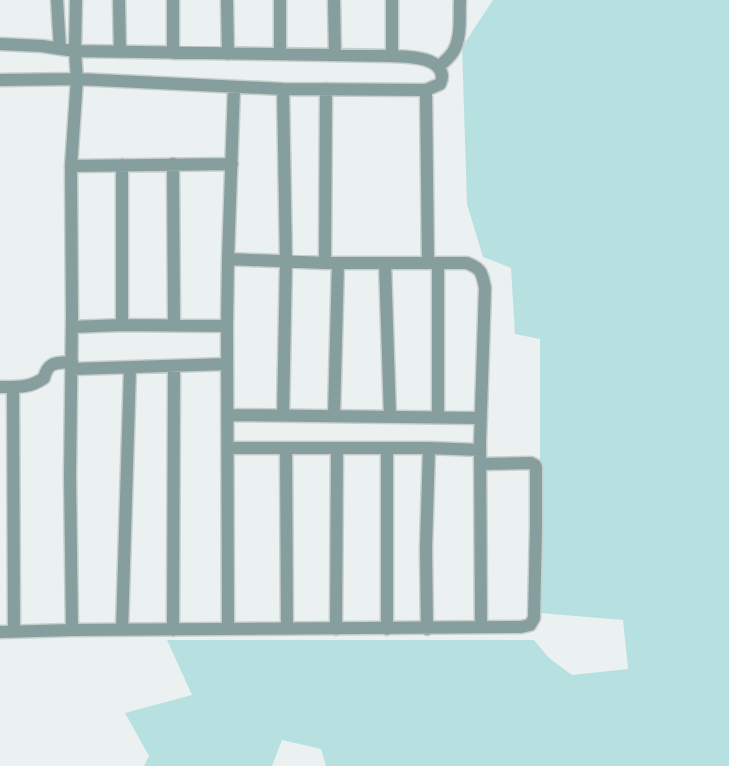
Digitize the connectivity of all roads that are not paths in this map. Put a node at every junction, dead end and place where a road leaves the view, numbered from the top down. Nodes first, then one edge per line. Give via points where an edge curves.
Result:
1 (57, 0) edge
2 (76, 0) edge
3 (120, 0) edge
4 (173, 0) edge
5 (227, 0) edge
6 (280, 0) edge
7 (334, 0) edge
8 (392, 0) edge
9 (460, 0) edge
10 (0, 44) edge
11 (60, 49) junction
12 (75, 51) junction
13 (120, 52) junction
14 (173, 53) junction
15 (228, 54) junction
16 (280, 54) junction
17 (335, 55) junction
18 (392, 56) junction
19 (438, 67) junction
20 (0, 80) edge
21 (77, 80) junction
22 (234, 87) junction
23 (283, 89) junction
24 (326, 89) junction
25 (426, 90) junction
26 (173, 164) junction
27 (232, 164) junction
28 (122, 165) junction
29 (71, 166) junction
30 (228, 259) junction
31 (286, 261) junction
32 (332, 263) junction
33 (385, 263) junction
34 (433, 263) junction
35 (122, 325) junction
36 (174, 325) junction
37 (227, 326) junction
38 (72, 327) junction
39 (227, 364) junction
40 (72, 366) junction
41 (174, 367) junction
42 (130, 368) junction
43 (0, 387) edge
44 (14, 387) junction
45 (228, 416) junction
46 (283, 416) junction
47 (334, 416) junction
48 (390, 417) junction
49 (438, 417) junction
50 (481, 418) junction
51 (228, 448) junction
52 (286, 448) junction
53 (337, 448) junction
54 (387, 448) junction
55 (429, 448) junction
56 (480, 450) junction
57 (481, 464) junction
58 (481, 627) junction
59 (427, 628) junction
60 (228, 629) junction
61 (287, 629) junction
62 (336, 629) junction
63 (387, 629) junction
64 (72, 630) junction
65 (122, 630) junction
66 (173, 630) junction
67 (14, 631) junction
68 (0, 632) edge

1 - 11 street
2 - 12 street
3 - 13 street
4 - 14 street
5 - 15 street
6 - 16 street
7 - 17 street
8 - 18 street
9 - 19 street via 458,40 452,53
10 - 11 street
11 - 12 street
12 - 13 street
12 - 21 street
13 - 14 street
14 - 15 street
15 - 16 street
16 - 17 street
17 - 18 street
18 - 19 street via 421,59
19 - 25 street via 442,76 440,84
20 - 21 street
21 - 22 street
21 - 29 street
22 - 23 street
22 - 27 street
23 - 24 street
23 - 31 street
24 - 25 street
24 - 32 street
25 - 34 street
26 - 27 street
26 - 28 street
26 - 36 street
27 - 30 street
28 - 29 street
28 - 35 street
29 - 38 street
30 - 31 street
30 - 37 street
31 - 32 street
31 - 46 street
32 - 33 street
32 - 47 street
33 - 34 street
33 - 48 street
34 - 49 street
34 - 50 street via 467,263 478,267 483,276
35 - 36 street
35 - 38 street
36 - 37 street
37 - 39 street
38 - 40 street
39 - 41 street
39 - 45 street
40 - 42 street
40 - 44 street via 54,364 37,383
40 - 64 street
41 - 42 street
41 - 66 street
42 - 65 street
43 - 44 street
44 - 67 street
45 - 46 street
45 - 51 street
46 - 47 street
47 - 48 street
48 - 49 street
49 - 50 street
50 - 56 street
51 - 52 street
51 - 60 street
52 - 53 street
52 - 61 street
53 - 54 street
53 - 62 street
54 - 55 street
54 - 63 street
55 - 56 street
55 - 59 street
56 - 57 street
57 - 58 street
57 - 58 street via 535,465 536,528 534,618 530,625 521,627
58 - 59 street
59 - 63 street
60 - 61 street
60 - 66 street
61 - 62 street
62 - 63 street
64 - 65 street
64 - 67 street
65 - 66 street
67 - 68 street

